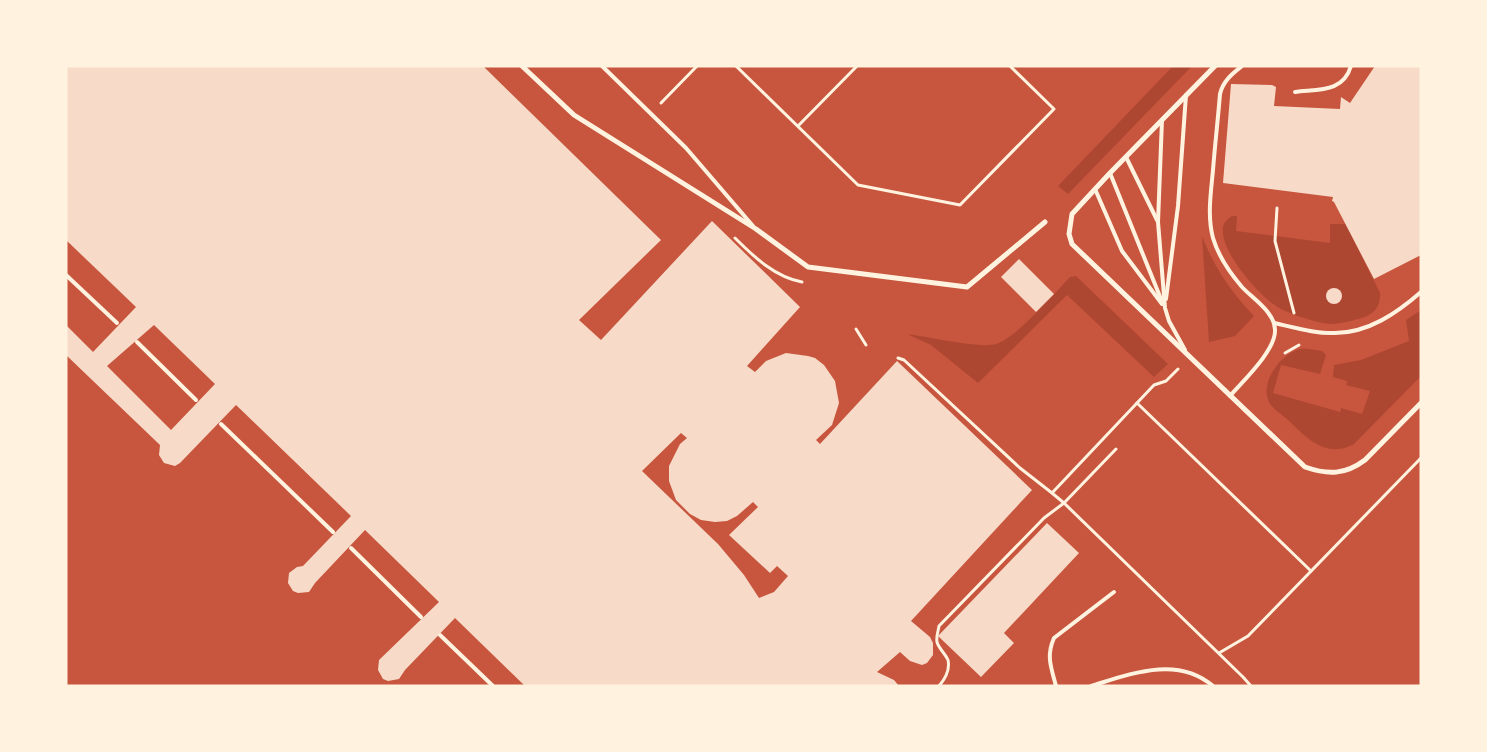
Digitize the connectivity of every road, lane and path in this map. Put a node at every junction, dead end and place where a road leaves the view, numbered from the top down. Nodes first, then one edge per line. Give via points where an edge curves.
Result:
1 (522, 66) edge
2 (602, 66) edge
3 (698, 66) edge
4 (736, 66) edge
5 (857, 66) edge
6 (1010, 66) edge
7 (1215, 66) edge
8 (1242, 66) edge
9 (1351, 66) edge
10 (1295, 92) dead end
11 (1186, 96) junction
12 (650, 113) junction
13 (1162, 120) junction
14 (798, 126) junction
15 (1126, 157) junction
16 (1110, 173) junction
17 (1095, 189) junction
18 (1277, 208) dead end
19 (1045, 222) dead end
20 (1158, 222) junction
21 (756, 229) junction
22 (735, 238) dead end
23 (66, 274) edge
24 (807, 283) dead end
25 (1421, 292) edge
26 (1165, 308) junction
27 (1274, 323) junction
28 (117, 324) dead end
29 (1298, 328) junction
30 (856, 329) dead end
31 (137, 342) dead end
32 (866, 345) dead end
33 (1189, 357) junction
34 (1279, 357) dead end
35 (898, 358) dead end
36 (1178, 369) dead end
37 (1230, 396) junction
38 (196, 400) dead end
39 (1421, 402) edge
40 (1137, 403) junction
41 (221, 424) dead end
42 (1116, 450) dead end
43 (1421, 458) edge
44 (1052, 493) junction
45 (1064, 503) junction
46 (333, 532) dead end
47 (350, 548) dead end
48 (1311, 571) junction
49 (1114, 592) dead end
50 (421, 616) dead end
51 (440, 635) dead end
52 (1219, 653) junction
53 (493, 686) edge
54 (938, 686) edge
55 (1056, 686) edge
56 (1091, 686) edge
57 (1213, 686) edge
58 (1251, 686) edge

1 - 21 street via 574,115
2 - 12 lane
3 - 12 path
4 - 14 path
5 - 14 path
6 - 14 path via 1054,109 960,205 858,185
7 - 11 street
8 - 27 lane via 1221,87 1210,216 1213,238 1224,263
9 - 10 lane via 1343,82 1334,88
11 - 13 street
11 - 26 lane via 1178,206
12 - 21 lane via 686,148
13 - 15 street
13 - 20 lane
15 - 16 street
15 - 20 lane
16 - 17 street
16 - 26 lane
17 - 26 lane via 1122,251
17 - 33 street via 1072,214 1069,234 1072,244
18 - 29 path via 1275,241
19 - 21 street via 967,287 808,267
20 - 26 lane
22 - 24 path via 769,267
23 - 28 lane
25 - 29 lane via 1372,326 1334,334
26 - 33 lane
27 - 29 lane
27 - 37 lane via 1272,344
29 - 34 path via 1300,344
30 - 32 path
31 - 38 lane
33 - 37 street
35 - 44 path
36 - 40 path via 1166,381 1154,385
37 - 39 street via 1305,467 1321,473 1354,468
40 - 44 path
40 - 48 path
41 - 46 lane
42 - 45 path
43 - 48 path
44 - 45 path
45 - 52 path
45 - 54 path via 1044,518 939,626 936,637 948,660 948,670
47 - 50 lane
48 - 52 path via 1248,636
49 - 55 lane via 1054,638 1049,658
51 - 53 lane
52 - 58 path
56 - 57 lane via 1146,670 1176,669 1205,679

